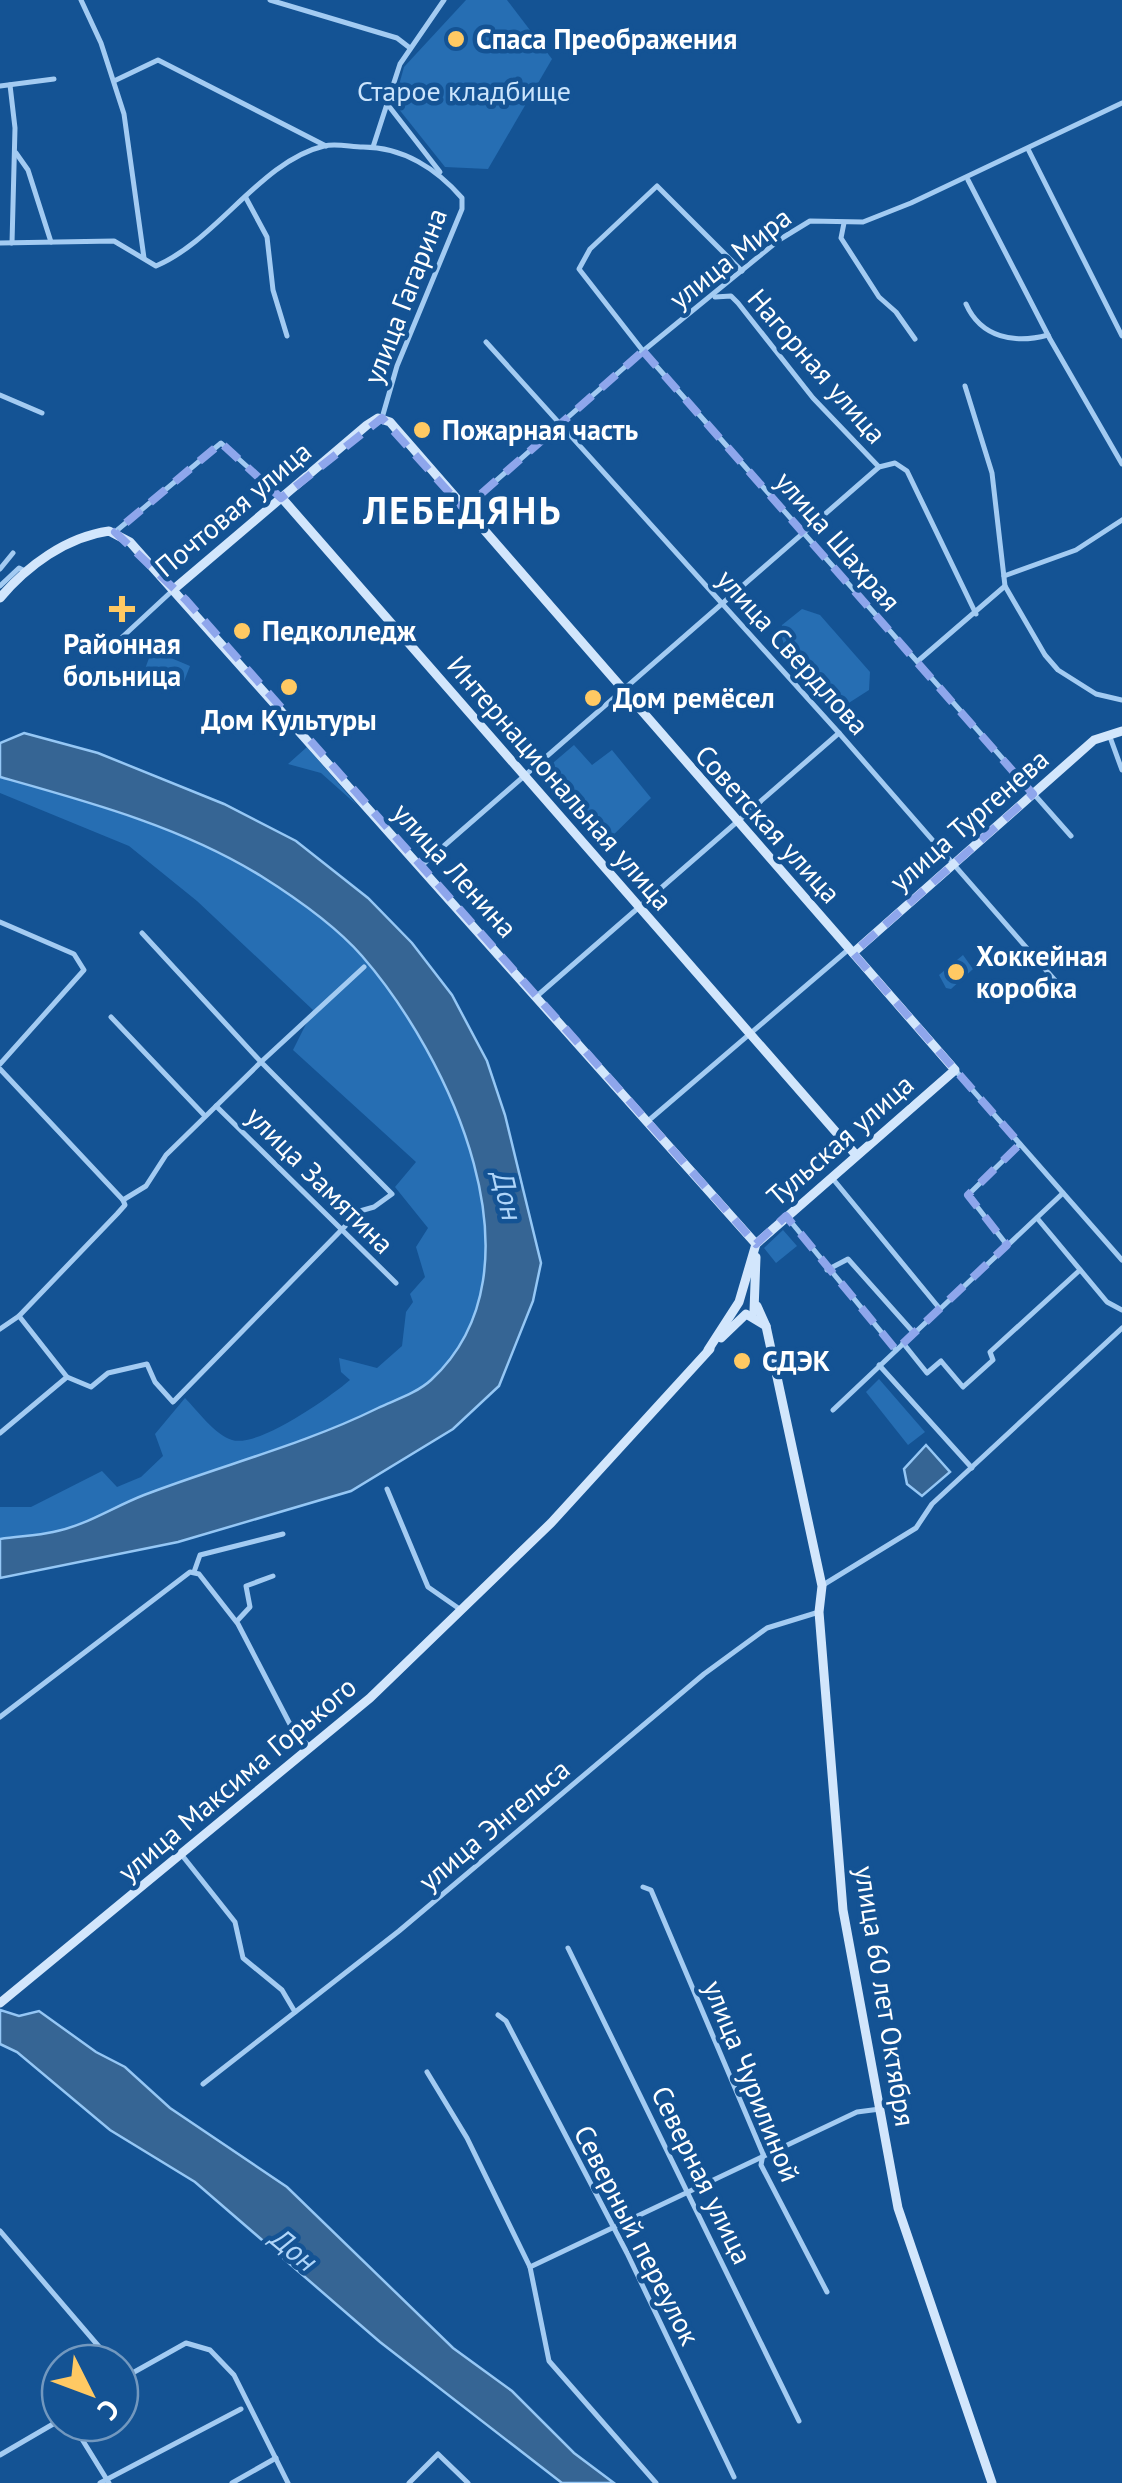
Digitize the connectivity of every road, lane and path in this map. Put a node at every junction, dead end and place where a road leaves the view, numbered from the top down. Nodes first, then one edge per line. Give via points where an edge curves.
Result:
1 (81, 0) edge
2 (270, 0) edge
3 (444, 0) edge
4 (410, 48) junction
5 (54, 78) dead end
6 (114, 81) junction
7 (10, 85) junction
8 (0, 86) edge
9 (1122, 103) edge
10 (388, 105) junction
11 (326, 146) junction
12 (374, 147) junction
13 (14, 150) junction
14 (1028, 150) junction
15 (442, 174) junction
16 (968, 180) junction
17 (246, 198) junction
18 (844, 222) junction
19 (0, 242) edge
20 (51, 242) junction
21 (12, 243) junction
22 (144, 258) junction
23 (580, 269) joint
24 (742, 272) junction
25 (714, 296) junction
26 (966, 304) dead end
27 (1048, 335) junction
28 (288, 336) dead end
29 (1122, 336) edge
30 (915, 340) dead end
31 (486, 342) dead end
32 (643, 351) junction
33 (964, 386) dead end
34 (0, 395) edge
35 (42, 412) dead end
36 (382, 418) junction
37 (561, 421) junction
38 (1122, 464) edge
39 (878, 467) junction
40 (282, 498) junction
41 (464, 509) junction
42 (1122, 520) edge
43 (114, 532) junction
44 (803, 534) junction
45 (13, 553) dead end
46 (0, 568) edge
47 (25, 571) junction
48 (1003, 576) junction
49 (0, 586) edge
50 (1005, 586) junction
51 (174, 588) junction
52 (0, 598) edge
53 (724, 604) junction
54 (976, 614) junction
55 (118, 641) dead end
56 (918, 662) junction
57 (623, 692) junction
58 (1122, 700) edge
59 (1122, 731) edge
60 (840, 733) junction
61 (1109, 734) junction
62 (1122, 770) edge
63 (524, 776) junction
64 (1033, 794) junction
65 (735, 821) junction
66 (1072, 836) dead end
67 (422, 866) junction
68 (951, 866) junction
69 (638, 907) junction
70 (0, 922) edge
71 (142, 933) dead end
72 (851, 950) junction
73 (364, 967) dead end
74 (1066, 993) dead end
75 (537, 996) junction
76 (111, 1017) dead end
77 (749, 1034) junction
78 (262, 1062) junction
79 (0, 1066) edge
80 (955, 1070) junction
81 (216, 1106) junction
82 (206, 1116) junction
83 (648, 1122) junction
84 (1020, 1144) junction
85 (856, 1155) junction
86 (831, 1176) junction
87 (1063, 1193) junction
88 (123, 1200) junction
89 (786, 1216) junction
90 (1037, 1218) junction
91 (342, 1229) junction
92 (756, 1244) junction
93 (1008, 1245) junction
94 (1122, 1260) edge
95 (826, 1270) junction
96 (1080, 1270) junction
97 (396, 1283) dead end
98 (739, 1302) junction
99 (756, 1303) junction
100 (940, 1309) junction
101 (1122, 1310) edge
102 (746, 1314) junction
103 (20, 1316) junction
104 (766, 1326) junction
105 (1122, 1328) edge
106 (0, 1329) edge
107 (914, 1333) junction
108 (903, 1343) junction
109 (708, 1350) junction
110 (896, 1350) junction
111 (879, 1365) junction
112 (68, 1377) junction
113 (833, 1410) dead end
114 (0, 1433) edge
115 (972, 1468) junction
116 (386, 1489) dead end
117 (284, 1534) dead end
118 (194, 1573) junction
119 (274, 1576) dead end
120 (822, 1586) junction
121 (461, 1610) junction
122 (818, 1612) junction
123 (236, 1622) junction
124 (0, 1717) edge
125 (310, 1748) junction
126 (181, 1854) junction
127 (643, 1887) dead end
128 (568, 1948) dead end
129 (0, 2003) edge
130 (295, 2012) junction
131 (498, 2015) dead end
132 (427, 2072) dead end
133 (203, 2084) dead end
134 (880, 2109) junction
135 (762, 2159) junction
136 (690, 2191) junction
137 (612, 2228) junction
138 (0, 2232) edge
139 (530, 2266) junction
140 (826, 2292) dead end
141 (96, 2343) edge
142 (140, 2369) edge
143 (241, 2408) dead end
144 (799, 2421) dead end
145 (40, 2431) edge
146 (83, 2443) edge
147 (0, 2454) edge
148 (276, 2458) junction
149 (734, 2477) dead end
150 (105, 2482) edge
151 (232, 2483) edge
152 (288, 2483) edge
153 (408, 2483) edge
154 (468, 2483) edge
155 (656, 2483) edge
156 (992, 2483) edge

1 - 6 street
2 - 4 street via 398,38
3 - 4 street
4 - 10 street
5 - 7 street
6 - 11 street via 158,60
6 - 22 street via 132,154
7 - 8 street
7 - 13 street
9 - 14 street, улица Мира
10 - 12 street
10 - 15 street
11 - 12 street, улица Гагарина
11 - 17 street
12 - 15 street, улица Гагарина
13 - 20 street via 28,170
13 - 21 street
14 - 16 street, улица Мира
14 - 29 street
15 - 36 street, улица Гагарина via 462,198 462,209
16 - 18 street, улица Мира via 863,222
16 - 27 street
17 - 22 street via 177,257 156,266
17 - 28 street via 267,237 273,290
18 - 24 street, улица Мира via 810,221
18 - 30 street via 841,238
19 - 21 street
20 - 21 street
20 - 22 street via 114,241
23 - 24 street, Нагорная улица via 590,249 657,186
23 - 32 street, улица Шахрая
24 - 25 street, улица Мира
25 - 32 street, улица Мира
25 - 39 street, Нагорная улица via 732,296
26 - 27 street via 978,326 1011,340
27 - 38 street
31 - 37 street, улица Свердлова
32 - 37 street, улица Мира
32 - 44 street, улица Шахрая
33 - 48 street via 992,473
34 - 35 street
36 - 40 main road, Почтовая улица
36 - 41 main road, Советская улица
37 - 41 street, улица Мира
37 - 53 street, улица Свердлова
39 - 44 street
39 - 54 street, Нагорная улица via 895,463 906,471
40 - 43 street, Интернациональная улица via 226,445 216,444
40 - 51 main road, Почтовая улица
40 - 63 main road, Интернациональная улица
41 - 57 main road, Советская улица
42 - 48 street via 1076,550
43 - 47 main road via 80,538
43 - 51 main road, улица Ленина
44 - 53 street
44 - 56 street, улица Шахрая
45 - 46 street
47 - 49 street via 19,568
47 - 52 main road
48 - 50 street
50 - 54 street
50 - 58 street via 1058,670 1096,694
51 - 55 street, Почтовая улица
51 - 67 main road, улица Ленина
53 - 57 street
53 - 60 street, улица Свердлова
54 - 56 street
56 - 64 street, улица Шахрая
57 - 63 street
57 - 65 main road, Советская улица
59 - 61 main road, улица Тургенева
60 - 65 street
60 - 68 street, улица Свердлова
61 - 62 street
61 - 64 main road, улица Тургенева
63 - 67 street
63 - 69 main road, Интернациональная улица
64 - 66 street, улица Шахрая
64 - 68 main road, улица Тургенева
65 - 69 street
65 - 72 main road, Советская улица
67 - 75 main road, улица Ленина
68 - 72 main road, улица Тургенева
68 - 74 street, улица Свердлова
69 - 75 street
69 - 77 main road, Интернациональная улица
70 - 79 street via 74,954 84,970
71 - 78 street, улица Замятина
72 - 77 street, улица Тургенева
72 - 80 main road, Советская улица
73 - 78 street, улица Замятина
75 - 83 main road, улица Ленина
76 - 82 street, улица Замятина
77 - 83 street, улица Тургенева
77 - 85 main road, Интернациональная улица
78 - 81 street, улица Замятина
78 - 91 street, улица Замятина via 392,1194
79 - 88 street
80 - 84 street, Советская улица
80 - 85 main road, Тульская улица
81 - 82 street, улица Замятина
81 - 91 street, улица Замятина
82 - 88 street, улица Замятина via 166,1154 146,1186
83 - 92 main road, улица Ленина
84 - 87 street, Советская улица
84 - 93 street via 968,1195
85 - 86 main road, Тульская улица
86 - 89 main road, Тульская улица
86 - 100 street
87 - 90 street
87 - 94 street, Советская улица
88 - 103 street, улица Замятина via 118,1214
89 - 92 main road, Тульская улица
89 - 95 street
90 - 93 street
90 - 96 street
91 - 97 street, улица Замятина
91 - 112 street via 173,1402 147,1364 108,1372 91,1386
92 - 98 main road, Тульская улица
92 - 99 main road, Тульская улица
93 - 100 street
95 - 107 street via 848,1259
95 - 110 street
96 - 101 street
96 - 108 street via 990,1352 994,1360 963,1387 941,1361 928,1372
98 - 99 main road via 748,1296
98 - 102 main road
98 - 109 main road, улица Максима Горького
99 - 102 main road, улица Максима Горького
99 - 104 main road, улица 60 лет Октября
100 - 107 street
102 - 104 main road
102 - 109 main road, улица Максима Горького
103 - 106 street, улица Замятина
103 - 112 street
104 - 120 main road, улица 60 лет Октября
105 - 115 street
107 - 108 street
108 - 110 street
109 - 121 main road, улица Максима Горького via 606,1465
110 - 111 street
111 - 113 street
111 - 115 street
112 - 114 street
115 - 120 street via 916,1528
116 - 121 street via 428,1587
117 - 118 street via 200,1555
118 - 123 street
118 - 124 street
119 - 123 street via 246,1586 250,1607
120 - 122 main road, улица 60 лет Октября
121 - 125 main road, улица Максима Горького
122 - 130 street, улица Энгельса via 767,1628 704,1674
122 - 134 main road, улица 60 лет Октября via 843,1910
123 - 125 street via 293,1730
125 - 126 main road, улица Максима Горького
126 - 129 main road, улица Максима Горького
126 - 130 street via 235,1922 243,1958 282,1990
127 - 135 street, улица Чурилиной via 651,1890
128 - 136 street, Северная улица
130 - 133 street, улица Энгельса
131 - 137 street, Северный переулок
132 - 139 street via 468,2138
134 - 135 street via 857,2112
134 - 156 main road, улица 60 лет Октября via 898,2208
135 - 136 street
135 - 140 street, улица Чурилиной
136 - 137 street
136 - 144 street, Северная улица
137 - 139 street
137 - 149 street, Северный переулок
138 - 141 street
139 - 155 street via 549,2361
142 - 148 street via 186,2343 210,2350 234,2375
143 - 150 street
145 - 147 street
146 - 150 street
148 - 151 street
148 - 152 street
153 - 154 street via 438,2454

